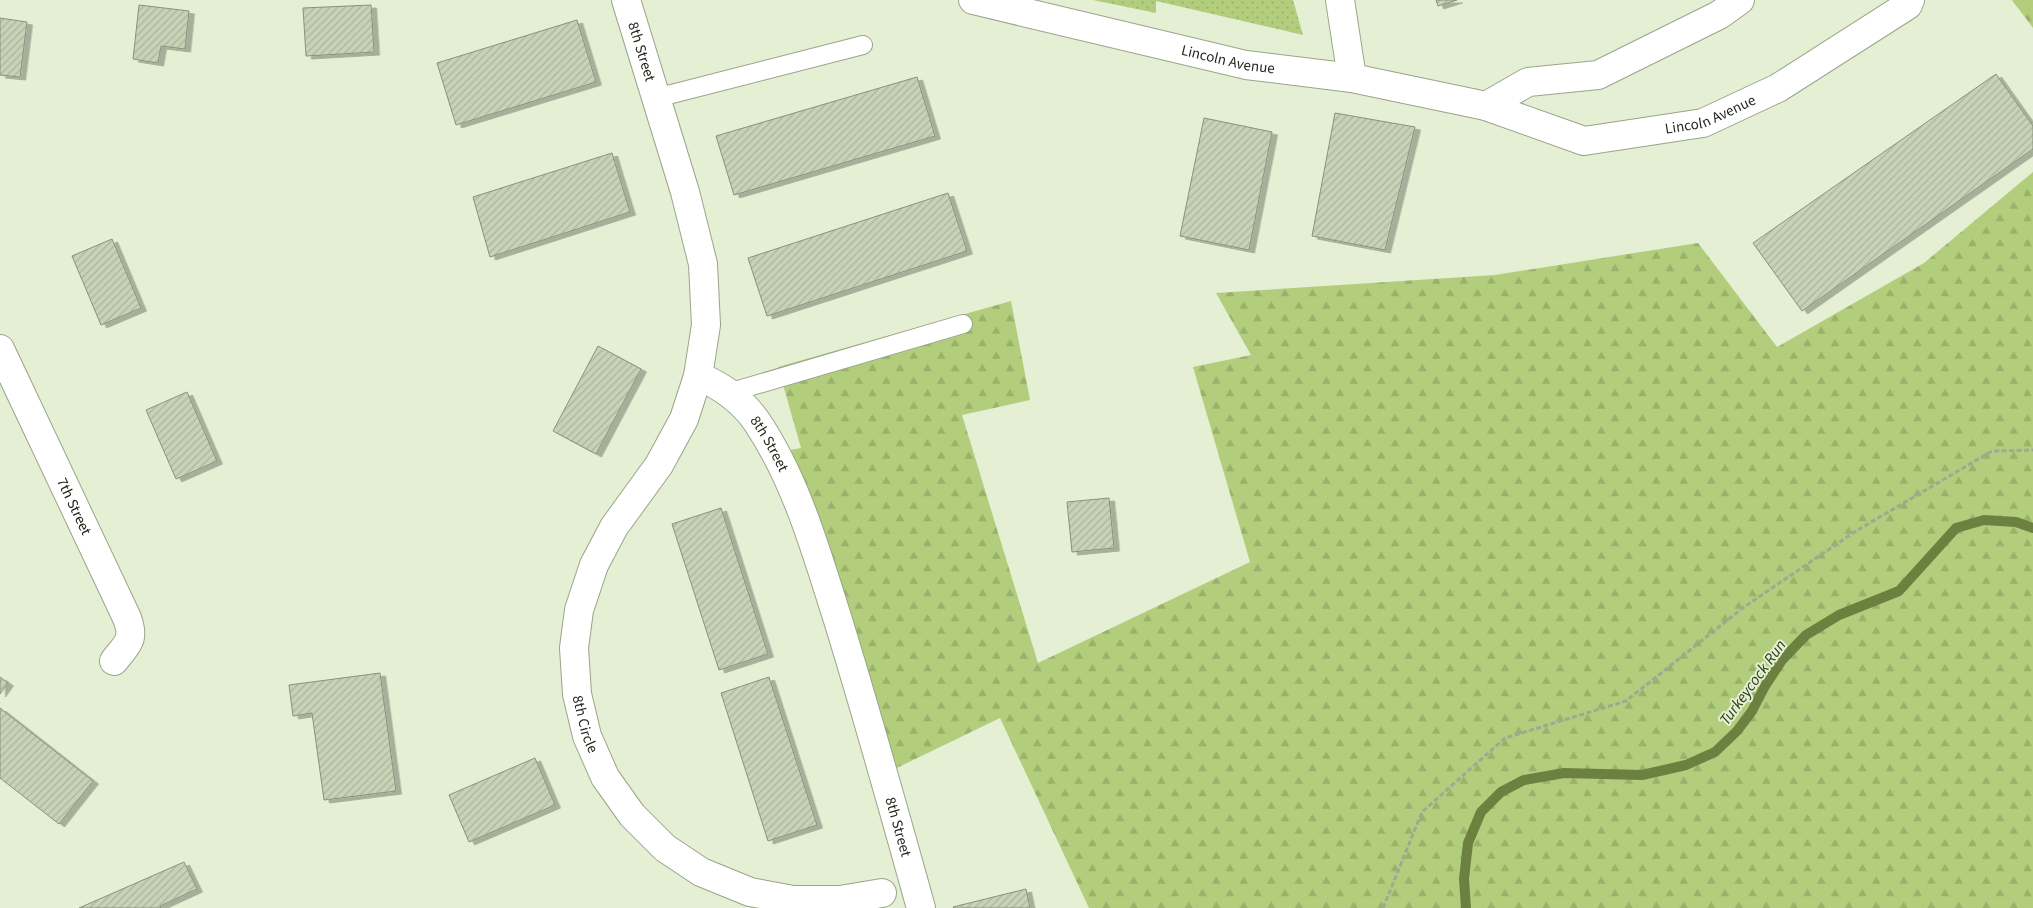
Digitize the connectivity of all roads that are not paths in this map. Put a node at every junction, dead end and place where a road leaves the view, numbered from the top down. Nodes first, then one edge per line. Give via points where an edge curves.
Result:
1 (626, 0) edge
2 (973, 0) edge
3 (1340, 0) edge
4 (1740, 0) edge
5 (1910, 0) edge
6 (863, 45) dead end
7 (1352, 78) junction
8 (656, 98) junction
9 (1486, 106) junction
10 (963, 324) dead end
11 (0, 350) edge
12 (698, 376) junction
13 (728, 392) junction
14 (114, 660) dead end
15 (882, 893) dead end
16 (922, 908) edge

1 - 8 street, 8th Street
2 - 7 street, Lincoln Avenue via 1246,66
3 - 7 street
4 - 9 street via 1719,15 1598,75 1528,82
5 - 9 street, Lincoln Avenue via 1908,5 1778,88 1703,123 1584,141
6 - 8 lane
7 - 9 street, Lincoln Avenue
8 - 12 street, 8th Street via 703,264 706,325
10 - 13 lane
11 - 14 street, 7th Street via 127,618 132,632 130,641
12 - 13 street, 8th Street
12 - 15 street, 8th Circle via 684,419 659,465 614,527 594,565 580,610 574,648 577,694 587,736 605,777 632,815 665,848 701,872 750,892 794,900 840,900
13 - 16 street, 8th Street via 756,422 782,464 815,550 868,715

